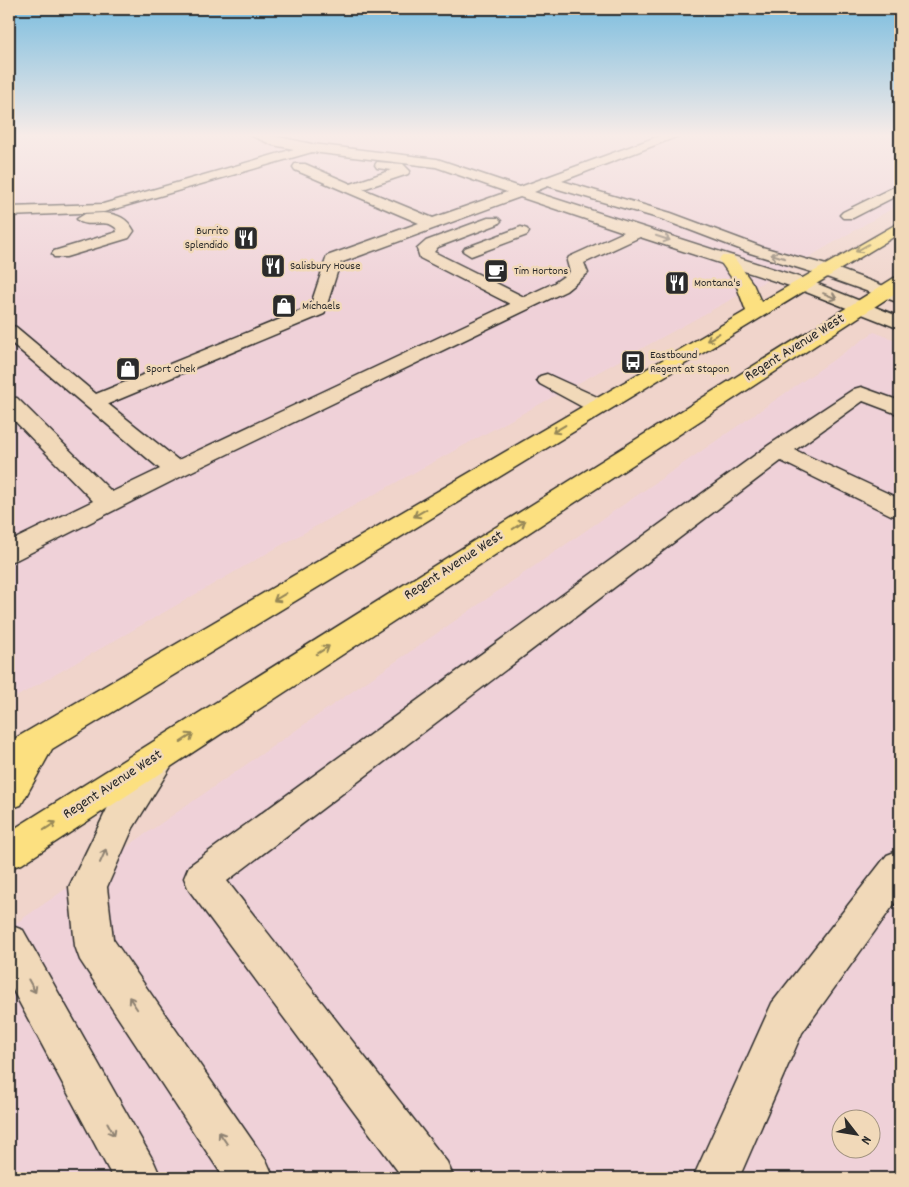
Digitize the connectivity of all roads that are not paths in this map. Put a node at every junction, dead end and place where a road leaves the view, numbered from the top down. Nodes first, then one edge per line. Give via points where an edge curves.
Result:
1 (165, 190) edge
2 (352, 190) edge
3 (505, 190) edge
4 (533, 190) edge
5 (578, 190) edge
6 (895, 190) edge
7 (51, 211) junction
8 (9, 212) edge
9 (848, 215) dead end
10 (9, 219) edge
11 (494, 220) dead end
12 (430, 223) junction
13 (900, 226) edge
14 (639, 231) junction
15 (521, 232) dead end
16 (381, 242) junction
17 (471, 251) dead end
18 (60, 254) dead end
19 (727, 260) junction
20 (824, 270) junction
21 (900, 282) edge
22 (802, 284) junction
23 (892, 295) edge
24 (519, 307) junction
25 (859, 308) junction
26 (755, 312) junction
27 (900, 323) edge
28 (9, 330) edge
29 (547, 380) dead end
30 (93, 402) junction
31 (9, 403) edge
32 (598, 406) junction
33 (900, 409) edge
34 (778, 450) junction
35 (176, 470) junction
36 (109, 502) junction
37 (900, 509) edge
38 (9, 553) edge
39 (39, 741) junction
40 (163, 753) junction
41 (9, 758) edge
42 (9, 794) edge
43 (9, 852) edge
44 (900, 867) edge
45 (9, 944) edge
46 (138, 1178) edge
47 (250, 1178) edge
48 (431, 1178) edge
49 (716, 1178) edge

1 - 7 street via 104,208
2 - 12 street
3 - 12 street
4 - 14 street via 551,203
20 -> 5 street via 756,250 666,216
6 - 9 street
7 - 8 street
7 - 10 street
7 - 18 street via 71,220 110,217 126,231
11 - 24 street via 432,244 425,250 426,255
12 - 16 street
13 -> 20 main road
14 -> 19 street
14 - 24 street via 575,261 579,273
15 - 17 street
16 - 24 street
16 - 30 street via 333,260 318,310
19 - 22 street
19 - 26 main road via 743,278 751,293
20 - 22 main road
20 - 23 street
21 - 23 main road, Regent Avenue West
22 -> 25 street
22 - 26 main road
23 - 25 main road, Regent Avenue West
24 - 35 street
25 - 27 street
40 -> 25 main road, Regent Avenue West
26 -> 32 main road
28 - 30 street
29 - 32 street
30 - 35 street
31 - 36 street
32 -> 39 main road
33 - 34 street via 861,393
34 - 37 street
34 - 48 street via 202,878
35 - 36 street
36 - 38 street
39 - 41 main road
39 - 42 main road
43 -> 40 main road, Regent Avenue West
47 -> 40 street via 94,946 88,887 120,818
44 - 49 street via 787,1018
45 -> 46 street

